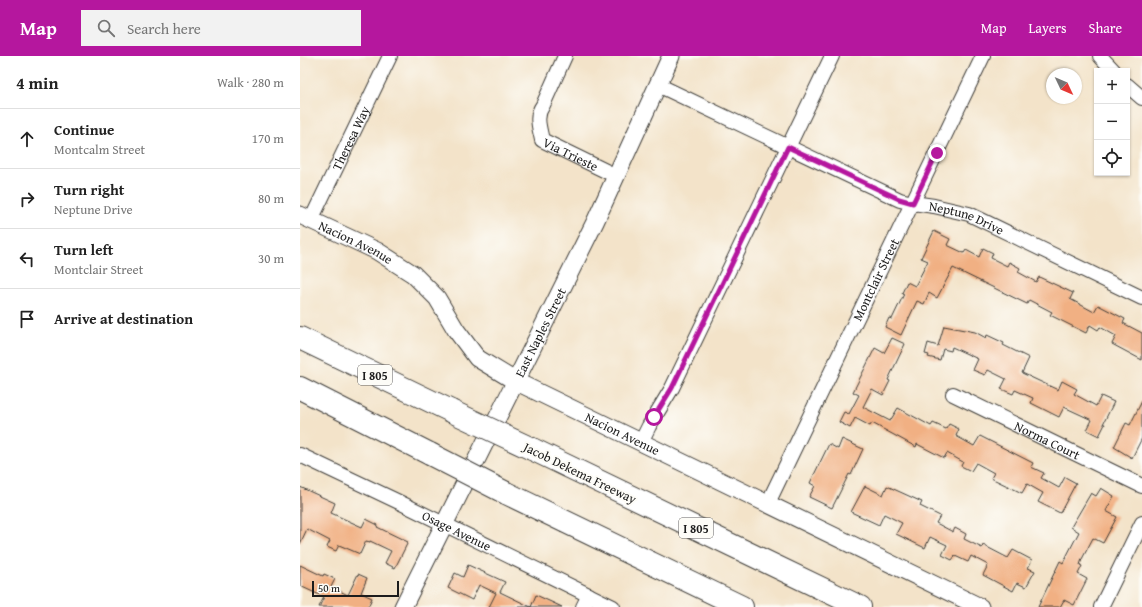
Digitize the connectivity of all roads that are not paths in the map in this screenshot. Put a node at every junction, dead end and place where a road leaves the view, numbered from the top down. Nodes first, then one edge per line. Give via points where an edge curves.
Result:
1 (390, 56) edge
2 (565, 56) edge
3 (671, 56) edge
4 (832, 56) edge
5 (983, 56) edge
6 (1100, 56) edge
7 (1111, 68) edge
8 (658, 85) junction
9 (1130, 88) edge
10 (1142, 98) edge
11 (788, 147) junction
12 (616, 176) junction
13 (913, 203) junction
14 (305, 218) edge
15 (1142, 298) edge
16 (300, 338) edge
17 (515, 382) junction
18 (300, 388) edge
19 (300, 391) edge
20 (953, 394) dead end
21 (641, 442) junction
22 (430, 454) junction
23 (300, 455) edge
24 (1142, 486) edge
25 (768, 504) junction
26 (1142, 523) edge
27 (444, 525) junction
28 (586, 601) edge
29 (403, 607) edge
30 (613, 607) edge
31 (742, 607) edge
32 (860, 607) edge
33 (980, 607) edge
34 (1101, 607) edge

1 - 14 street, Theresa Way
2 - 12 street, Via Trieste via 539,111 537,121 542,140
3 - 8 street, East Naples Street
4 - 11 street
5 - 13 street, Montclair Street
6 - 7 street
8 - 11 street, Neptune Drive
8 - 12 street, East Naples Street
9 - 10 street
11 - 13 street, Neptune Drive via 899,199
11 - 21 street via 672,388
12 - 17 street, East Naples Street
13 - 15 street, Neptune Drive via 969,214
13 - 25 street, Montclair Street
14 - 17 street, Nacion Avenue via 377,251 413,274 437,298 477,358
16 - 32 highway, Jacob Dekema Freeway / I 805, bridge
17 - 21 street, Nacion Avenue
17 - 27 street, East Naples Street
18 - 22 highway
19 - 22 highway
20 - 24 street, Norma Court
21 - 25 street, Nacion Avenue
22 - 31 highway, bridge
23 - 27 street, Osage Avenue
25 - 33 street, Nacion Avenue
26 - 34 street
27 - 28 street, Osage Avenue
27 - 29 street, East Naples Street
28 - 30 street, Osage Avenue

